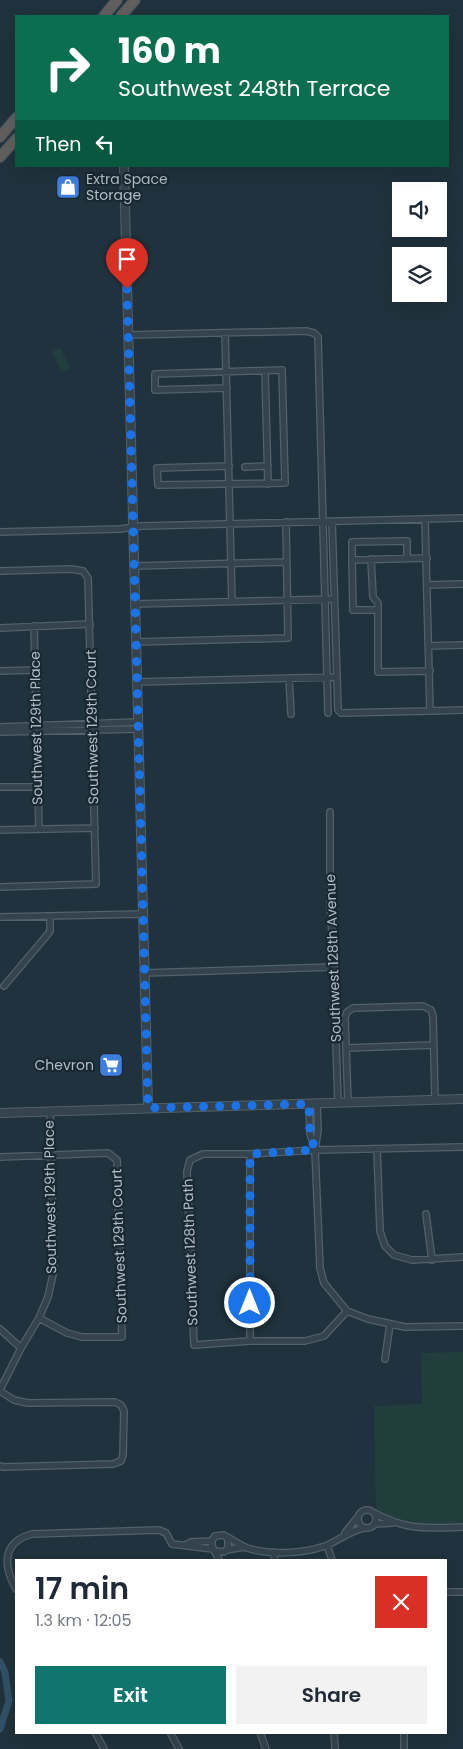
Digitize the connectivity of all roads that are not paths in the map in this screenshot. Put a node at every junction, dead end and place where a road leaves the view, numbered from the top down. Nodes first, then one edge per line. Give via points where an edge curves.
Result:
1 (135, 0) edge
2 (115, 3) edge
3 (105, 15) edge
4 (122, 15) edge
5 (15, 119) edge
6 (0, 137) edge
7 (15, 140) edge
8 (0, 158) edge
9 (124, 167) edge
10 (225, 333) junction
11 (128, 335) junction
12 (265, 371) junction
13 (226, 372) junction
14 (227, 388) junction
15 (228, 466) junction
16 (268, 466) junction
17 (245, 467) dead end
18 (229, 484) junction
19 (268, 484) junction
20 (463, 518) edge
21 (426, 520) junction
22 (323, 521) junction
23 (332, 521) junction
24 (286, 522) junction
25 (230, 524) junction
26 (133, 527) junction
27 (0, 532) edge
28 (426, 558) junction
29 (371, 559) junction
30 (407, 559) junction
31 (352, 560) junction
32 (287, 562) junction
33 (231, 564) junction
34 (134, 566) junction
35 (0, 571) edge
36 (463, 584) edge
37 (427, 585) junction
38 (326, 599) junction
39 (334, 599) junction
40 (288, 600) junction
41 (232, 602) junction
42 (135, 604) junction
43 (378, 610) junction
44 (90, 624) junction
45 (34, 626) junction
46 (0, 628) edge
47 (136, 642) junction
48 (463, 645) edge
49 (429, 646) junction
50 (35, 670) junction
51 (0, 671) edge
52 (430, 671) junction
53 (327, 677) junction
54 (336, 677) junction
55 (290, 678) junction
56 (137, 682) junction
57 (463, 710) edge
58 (430, 711) junction
59 (328, 713) dead end
60 (291, 714) dead end
61 (138, 726) junction
62 (0, 727) edge
63 (93, 727) junction
64 (36, 728) junction
65 (0, 732) edge
66 (0, 787) edge
67 (38, 787) junction
68 (330, 812) dead end
69 (95, 828) junction
70 (39, 829) junction
71 (0, 830) edge
72 (0, 887) edge
73 (143, 914) junction
74 (50, 916) junction
75 (0, 917) edge
76 (334, 967) junction
77 (144, 973) junction
78 (4, 986) dead end
79 (434, 1045) junction
80 (346, 1048) junction
81 (463, 1099) edge
82 (435, 1100) junction
83 (338, 1103) junction
84 (348, 1103) junction
85 (313, 1104) junction
86 (148, 1108) junction
87 (50, 1111) junction
88 (0, 1113) edge
89 (463, 1147) edge
90 (377, 1149) junction
91 (315, 1150) junction
92 (250, 1154) junction
93 (51, 1155) junction
94 (0, 1157) edge
95 (426, 1214) dead end
96 (463, 1258) edge
97 (432, 1260) junction
98 (347, 1311) junction
99 (39, 1318) junction
100 (390, 1324) junction
101 (463, 1326) edge
102 (0, 1329) edge
103 (250, 1340) junction
104 (21, 1348) junction
105 (385, 1359) dead end
106 (0, 1391) edge
107 (0, 1466) edge
108 (374, 1513) junction
109 (357, 1518) junction
110 (392, 1522) junction
111 (375, 1524) junction
112 (463, 1527) edge
113 (364, 1528) junction
114 (344, 1535) junction
115 (226, 1537) junction
116 (211, 1541) junction
117 (185, 1545) junction
118 (327, 1545) junction
119 (244, 1547) junction
120 (214, 1550) junction
121 (225, 1551) junction
122 (273, 1552) junction
123 (219, 1559) edge
124 (221, 1559) edge
125 (275, 1559) edge
126 (332, 1559) edge
127 (15, 1588) edge
128 (447, 1592) edge
129 (463, 1592) edge
130 (96, 1734) edge
131 (171, 1734) edge
132 (261, 1734) edge
133 (334, 1734) edge
134 (404, 1734) edge
135 (104, 1749) edge
136 (179, 1749) edge
137 (266, 1749) edge
138 (335, 1749) edge
139 (404, 1749) edge

1 - 4 highway
2 - 3 highway
5 - 6 highway
7 - 8 highway
9 - 11 street
10 - 11 street
10 - 13 street
10 - 22 street via 306,331 318,337
11 - 26 street
12 - 13 street
12 - 16 street
12 - 19 street via 282,370 285,483
13 - 14 street
13 - 14 street via 155,374 155,390
14 - 15 street
15 - 18 street
15 - 18 street via 157,468 158,485
16 - 17 street
16 - 19 street
18 - 19 street
18 - 25 street
20 - 21 street
21 - 23 street
21 - 28 street
22 - 23 street
22 - 24 street
22 - 38 street
23 - 39 street
24 - 25 street
24 - 32 street
25 - 26 street
25 - 33 street
26 - 27 street
26 - 34 street
28 - 30 street
28 - 37 street
29 - 30 street
29 - 31 street
29 - 43 street via 373,597 378,603
30 - 31 street via 407,540 352,542
31 - 43 street via 353,610
32 - 33 street
32 - 40 street
33 - 34 street
33 - 41 street
34 - 42 street
35 - 44 street, Southwest 129th Court via 83,571 88,582
36 - 37 street
37 - 49 street
38 - 39 street
38 - 40 street
38 - 53 street
39 - 54 street
40 - 41 street
40 - 47 street via 288,638
41 - 42 street
42 - 47 street
43 - 52 street via 378,672
44 - 45 street
44 - 63 street, Southwest 129th Court
45 - 46 street
45 - 50 street, Southwest 129th Place
47 - 56 street
48 - 49 street
49 - 52 street
50 - 51 street
50 - 64 street, Southwest 129th Place
52 - 58 street
53 - 54 street
53 - 55 street
53 - 59 street
54 - 58 street via 338,710 341,713
55 - 56 street
55 - 60 street
56 - 61 street
57 - 58 street
61 - 63 street
61 - 73 street
62 - 64 street
63 - 64 street
63 - 69 street, Southwest 129th Court
64 - 65 street
64 - 67 street, Southwest 129th Place
66 - 67 street
67 - 70 street, Southwest 129th Place
68 - 76 street, Southwest 128th Avenue
69 - 70 street
69 - 72 street, Southwest 129th Court via 96,884
70 - 71 street
73 - 74 street
73 - 77 street
74 - 75 street
74 - 78 street via 50,931
76 - 77 street
76 - 83 street, Southwest 128th Avenue
77 - 86 street
79 - 80 street
79 - 80 street via 433,1015 429,1008 353,1008 345,1018
79 - 82 street
80 - 84 street
81 - 82 street
82 - 84 street
83 - 84 street
83 - 85 street
85 - 86 street
85 - 91 street via 318,1130
86 - 87 street
87 - 88 street
87 - 93 street, Southwest 129th Place
89 - 90 street
90 - 91 street
90 - 97 street via 380,1231 385,1246 394,1255 412,1260
91 - 92 street
91 - 98 street via 320,1268 324,1282
92 - 103 street
92 - 103 street, Southwest 128th Path via 203,1154 190,1160 187,1171 194,1345
93 - 94 street
93 - 99 street, Southwest 129th Place via 54,1270
93 - 99 street, Southwest 129th Court via 108,1153 117,1160 122,1337 82,1338
95 - 97 street
96 - 97 street
98 - 100 street
98 - 103 street via 324,1336 305,1341
99 - 104 street, Southwest 129th Place
100 - 101 street via 405,1327
100 - 105 street
102 - 104 street
104 - 106 street, Southwest 129th Place
106 - 107 street via 14,1400 28,1403 115,1402 124,1411 121,1461
108 - 109 street via 364,1510
108 - 110 street
108 - 111 street
109 - 113 street
109 - 114 street
110 - 111 street
110 - 112 street via 417,1528
111 - 113 street
113 - 114 street
114 - 118 street
115 - 116 street via 218,1534
115 - 119 street
115 - 121 street via 229,1542
116 - 117 street
116 - 120 street
117 - 120 street
117 - 127 street via 172,1544 166,1533 159,1530 32,1534 17,1541 8,1553 7,1569
118 - 122 street via 303,1551
118 - 126 street
119 - 121 street
119 - 122 street
120 - 121 street
120 - 123 street
121 - 124 street
122 - 125 street
128 - 129 street
130 - 135 street
131 - 136 street
132 - 137 street
133 - 138 street
134 - 139 street

